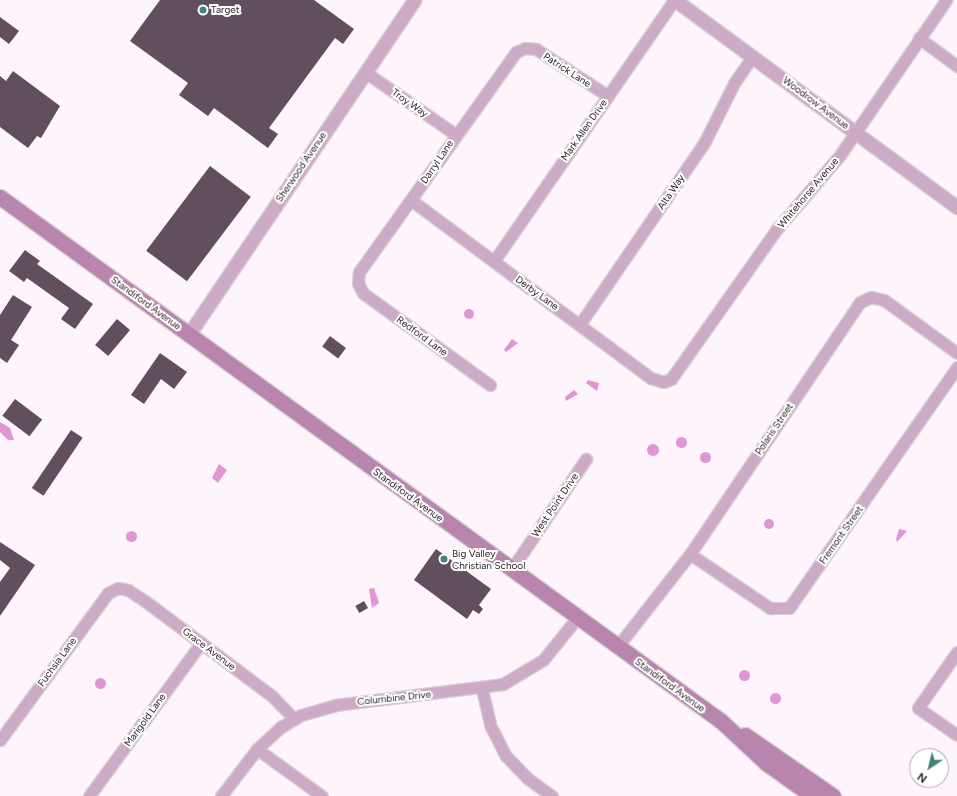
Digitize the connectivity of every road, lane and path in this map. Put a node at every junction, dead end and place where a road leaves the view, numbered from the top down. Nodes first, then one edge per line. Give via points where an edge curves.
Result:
1 (414, 0) edge
2 (674, 0) edge
3 (946, 0) edge
4 (920, 38) junction
5 (525, 48) joint
6 (753, 56) junction
7 (957, 66) edge
8 (365, 72) junction
9 (608, 96) junction
10 (855, 133) junction
11 (456, 134) junction
12 (0, 197) edge
13 (411, 200) junction
14 (957, 207) edge
15 (494, 261) junction
16 (358, 283) joint
17 (580, 324) junction
18 (190, 334) junction
19 (957, 353) edge
20 (957, 367) edge
21 (665, 381) joint
22 (490, 385) dead end
23 (586, 459) dead end
24 (690, 554) junction
25 (511, 570) junction
26 (118, 588) joint
27 (577, 618) junction
28 (201, 643) junction
29 (617, 647) junction
30 (957, 652) edge
31 (482, 689) junction
32 (294, 719) junction
33 (721, 721) junction
34 (957, 735) edge
35 (0, 740) edge
36 (257, 748) junction
37 (547, 795) edge
38 (89, 796) edge
39 (221, 796) edge
40 (322, 796) edge
41 (812, 796) edge
42 (833, 796) edge

1 - 8 street, Sherwood Avenue
2 - 6 street, Woodrow Avenue
2 - 9 street, Mark Allen Drive
3 - 4 street, Whitehorse Avenue
4 - 7 street
4 - 10 street, Whitehorse Avenue
5 - 9 street, Patrick Lane via 536,49
5 - 11 street, Darryl Lane via 516,52
6 - 10 street, Woodrow Avenue
6 - 17 street, Alta Way via 731,88 704,143
8 - 11 street, Troy Way
8 - 18 street, Sherwood Avenue
9 - 15 street, Mark Allen Drive
10 - 14 street, Woodrow Avenue
10 - 21 street, Whitehorse Avenue via 823,177 777,229 677,375
11 - 13 street, Darryl Lane
12 - 18 main road, Standiford Avenue
13 - 15 street, Derby Lane
13 - 16 street, Darryl Lane via 360,272
15 - 17 street, Derby Lane
16 - 22 street, Redford Lane via 363,293
17 - 21 street, Derby Lane via 651,378
18 - 25 main road, Standiford Avenue
19 - 24 street, Polaris Street via 884,300 871,297 860,302
20 - 24 street, Fremont Street via 789,608 770,608
23 - 25 street, West Point Drive
24 - 29 street, Polaris Street
25 - 27 main road, Standiford Avenue
26 - 28 street, Grace Avenue via 128,590
26 - 35 street, Fuchsia Lane via 108,593
27 - 29 main road, Standiford Avenue
27 - 31 street, Columbine Drive via 556,647 532,669 503,684
28 - 32 street, Grace Avenue via 272,696
28 - 38 street, Marigold Lane
29 - 33 main road, Standiford Avenue
30 - 34 street via 918,708
31 - 32 street, Columbine Drive via 335,705
31 - 37 street via 497,741 516,768
32 - 36 street, Columbine Drive
33 - 41 main road, Standiford Avenue via 766,763
33 - 42 main road via 772,750
36 - 39 street, Columbine Drive
36 - 40 street

